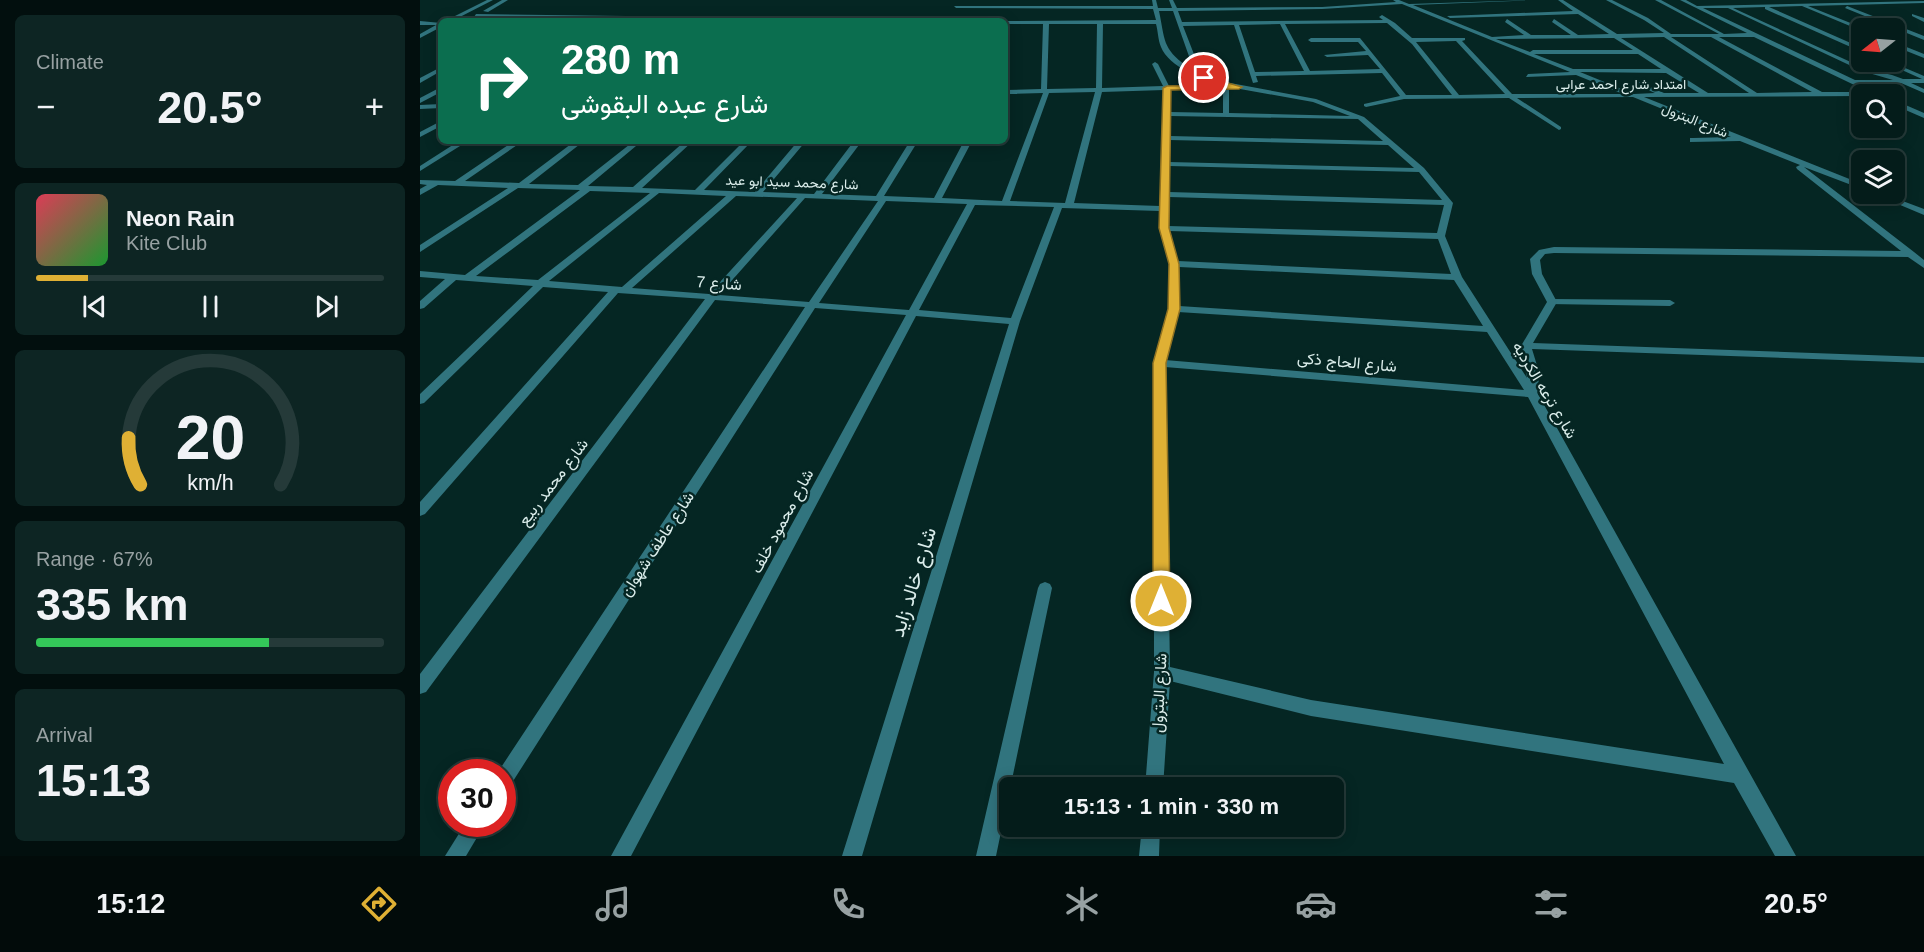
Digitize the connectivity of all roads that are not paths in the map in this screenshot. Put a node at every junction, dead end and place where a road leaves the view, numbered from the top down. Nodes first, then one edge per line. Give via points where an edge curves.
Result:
1 (491, 0) edge
2 (506, 0) edge
3 (1171, 0) edge
4 (1222, 0) edge
5 (1269, 0) edge
6 (1313, 0) edge
7 (1395, 0) edge
8 (1535, 0) edge
9 (1560, 0) edge
10 (1608, 0) edge
11 (1657, 0) edge
12 (1682, 0) edge
13 (1890, 0) edge
14 (1924, 2) edge
15 (1897, 3) junction
16 (1404, 4) junction
17 (1840, 4) junction
18 (1800, 5) junction
19 (1155, 6) edge
20 (1359, 6) junction
21 (1727, 6) junction
22 (1761, 6) junction
23 (956, 7) dead end
24 (1697, 7) junction
25 (1276, 8) junction
26 (1322, 8) junction
27 (1174, 9) junction
28 (1227, 9) junction
29 (1369, 11) dead end
30 (1579, 11) junction
31 (1924, 13) edge
32 (476, 16) junction
33 (1378, 16) dead end
34 (1450, 16) dead end
35 (1786, 16) junction
36 (565, 17) joint
37 (1750, 17) junction
38 (1762, 17) dead end
39 (1774, 17) dead end
40 (454, 18) edge
41 (472, 18) edge
42 (582, 18) edge
43 (1720, 18) junction
44 (1924, 20) edge
45 (1389, 21) junction
46 (1507, 21) dead end
47 (1554, 21) dead end
48 (1008, 22) edge
49 (1046, 22) junction
50 (1100, 22) junction
51 (1159, 22) junction
52 (1281, 22) junction
53 (1326, 22) junction
54 (420, 23) edge
55 (1236, 23) junction
56 (438, 24) edge
57 (1179, 24) junction
58 (438, 26) edge
59 (1851, 26) edge
60 (1813, 28) junction
61 (1743, 29) junction
62 (1775, 29) junction
63 (1616, 34) junction
64 (1666, 34) junction
65 (1709, 34) junction
66 (1725, 34) junction
67 (1755, 34) junction
68 (1575, 35) junction
69 (420, 36) edge
70 (1529, 36) junction
71 (1488, 37) junction
72 (1924, 38) edge
73 (430, 39) dead end
74 (1339, 39) junction
75 (1457, 39) junction
76 (1311, 40) dead end
77 (1410, 40) junction
78 (420, 45) edge
79 (1851, 45) edge
80 (1905, 48) edge
81 (1640, 51) junction
82 (1526, 52) junction
83 (1370, 53) junction
84 (1327, 55) dead end
85 (1924, 56) edge
86 (1155, 64) dead end
87 (1188, 69) junction
88 (1569, 70) junction
89 (438, 71) edge
90 (1384, 71) junction
91 (1666, 71) junction
92 (1905, 71) edge
93 (1308, 73) junction
94 (1253, 74) junction
95 (1578, 74) junction
96 (1528, 76) dead end
97 (1924, 80) edge
98 (420, 81) edge
99 (1903, 81) junction
100 (1853, 82) junction
101 (1637, 83) dead end
102 (1857, 84) edge
103 (1226, 87) junction
104 (1239, 87) junction
105 (1167, 88) junction
106 (1257, 89) junction
107 (1099, 90) junction
108 (438, 91) edge
109 (1046, 91) junction
110 (1924, 91) edge
111 (1008, 92) edge
112 (1821, 94) junction
113 (1851, 94) edge
114 (1708, 95) junction
115 (1756, 95) junction
116 (1511, 96) junction
117 (1636, 96) junction
118 (1665, 96) junction
119 (1404, 97) junction
120 (1457, 97) junction
121 (420, 101) edge
122 (1366, 105) dead end
123 (438, 106) edge
124 (420, 107) edge
125 (1905, 107) edge
126 (1167, 114) junction
127 (1226, 115) junction
128 (1924, 116) edge
129 (1362, 118) junction
130 (438, 125) edge
131 (1559, 128) dead end
132 (420, 135) edge
133 (1166, 138) junction
134 (1744, 139) junction
135 (1693, 140) dead end
136 (1390, 143) junction
137 (459, 144) edge
138 (515, 144) edge
139 (576, 144) edge
140 (635, 144) edge
141 (686, 144) edge
142 (745, 144) edge
143 (799, 144) edge
144 (856, 144) edge
145 (912, 144) edge
146 (966, 144) edge
147 (1788, 158) junction
148 (1165, 164) junction
149 (420, 169) edge
150 (1421, 170) junction
151 (420, 182) edge
152 (437, 182) junction
153 (457, 183) junction
154 (1851, 183) edge
155 (519, 185) junction
156 (584, 188) junction
157 (634, 189) junction
158 (658, 190) junction
159 (697, 192) junction
160 (420, 193) edge
161 (734, 193) junction
162 (757, 194) junction
163 (1164, 194) junction
164 (803, 196) junction
165 (817, 196) junction
166 (881, 198) junction
167 (937, 201) junction
168 (972, 202) junction
169 (1005, 203) junction
170 (1449, 203) junction
171 (1904, 204) edge
172 (1064, 205) junction
173 (1164, 209) junction
174 (1924, 212) edge
175 (1164, 228) junction
176 (1441, 236) junction
177 (420, 249) edge
178 (1911, 254) junction
179 (1174, 264) junction
180 (1924, 265) edge
181 (420, 274) edge
182 (453, 277) junction
183 (1457, 277) junction
184 (467, 278) junction
185 (540, 284) junction
186 (620, 290) junction
187 (712, 297) junction
188 (1552, 302) junction
189 (1670, 303) dead end
190 (812, 305) junction
191 (420, 306) edge
192 (1174, 309) junction
193 (912, 313) junction
194 (1015, 321) junction
195 (1489, 329) junction
196 (1526, 346) junction
197 (1924, 360) edge
198 (1159, 363) junction
199 (1532, 394) junction
200 (420, 400) edge
201 (420, 511) edge
202 (1045, 588) dead end
203 (1162, 672) junction
204 (420, 687) edge
205 (516, 761) edge
206 (1739, 775) junction
207 (1155, 777) edge
208 (467, 837) edge
209 (1150, 837) edge
210 (455, 856) edge
211 (621, 856) edge
212 (852, 856) edge
213 (986, 856) edge
214 (1149, 856) edge
215 (1786, 856) edge

1 - 40 street
2 - 32 street
3 - 27 street
4 - 28 street
5 - 25 street
6 - 26 street
7 - 16 street, شارع البترول
8 - 16 street
9 - 30 street
10 - 64 street
11 - 66 street
12 - 24 street
13 - 15 street
14 - 15 street
15 - 17 street
15 - 31 street
16 - 20 street
16 - 71 street, شارع البترول
17 - 18 street
17 - 72 street
18 - 22 street
18 - 59 street
19 - 23 street
19 - 27 street
19 - 51 street
20 - 26 street
20 - 29 street
21 - 22 street
21 - 24 street
21 - 37 street
22 - 35 street
24 - 43 street
25 - 26 street
25 - 28 street
27 - 28 street
27 - 57 street
30 - 34 street
30 - 63 street
31 - 44 street via 1914,15
32 - 36 street
32 - 41 street
33 - 45 street
35 - 39 street
35 - 60 street
36 - 42 street
37 - 38 street
37 - 43 street
37 - 62 street
43 - 61 street
45 - 53 street
45 - 77 street
46 - 70 street
47 - 68 street
48 - 49 street
49 - 50 street
49 - 109 street
50 - 51 street
50 - 107 street, شارع خالد زايد
51 - 87 street via 1164,48
52 - 53 street
52 - 55 street
52 - 93 street
53 - 74 street
54 - 56 street
55 - 57 street
55 - 94 street
57 - 87 street via 1194,62
58 - 69 street
60 - 62 street
60 - 79 street
61 - 62 street
61 - 67 street
62 - 99 street via 1864,70
63 - 64 street
63 - 68 street
63 - 81 street
64 - 65 street
64 - 115 street
65 - 66 street
65 - 112 street
66 - 67 street
67 - 100 street
68 - 70 street
70 - 71 street
71 - 75 street
71 - 82 street, شارع البترول
73 - 78 street
74 - 76 street
74 - 83 street via 1359,39
75 - 77 street
75 - 116 street
77 - 120 street
80 - 85 street
81 - 82 street
81 - 91 street
82 - 88 street, شارع البترول
83 - 84 street
83 - 90 street
86 - 105 street, شارع البترول
87 - 104 street via 1204,78
88 - 91 street
88 - 95 street, شارع البترول
89 - 98 street
90 - 93 street
90 - 119 street
91 - 114 street
92 - 97 street
93 - 94 street
94 - 106 street
95 - 96 street
95 - 117 street, شارع البترول
97 - 99 street
99 - 100 street
99 - 110 street
100 - 102 street
101 - 118 street
103 - 104 street
103 - 105 street
103 - 127 street
104 - 106 street
105 - 107 street
105 - 126 street, شارع البترول
106 - 129 street via 1314,100
107 - 109 street
107 - 172 street, شارع خالد زايد
108 - 121 street
109 - 111 street
109 - 169 street
112 - 113 street, امتداد شارع احمد عرابى
112 - 115 street, امتداد شارع احمد عرابى
114 - 115 street, امتداد شارع احمد عرابى
114 - 118 street, امتداد شارع احمد عرابى
116 - 117 street, امتداد شارع احمد عرابى
116 - 120 street, امتداد شارع احمد عرابى
116 - 131 street
117 - 118 street, امتداد شارع احمد عرابى
117 - 134 street, شارع البترول
119 - 120 street, امتداد شارع احمد عرابى
119 - 122 street, امتداد شارع احمد عرابى
123 - 124 street
125 - 128 street
126 - 127 street
126 - 133 street, شارع البترول
127 - 129 street
129 - 136 street
130 - 132 street
133 - 136 street
133 - 148 street, شارع البترول
134 - 135 street
134 - 147 street, شارع البترول
136 - 150 street
137 - 149 street
138 - 153 street
139 - 155 street
140 - 156 street
141 - 157 street
142 - 159 street
143 - 162 street
144 - 165 street
145 - 166 street, شارع عاطف شهوان
146 - 167 street
147 - 154 street, شارع البترول
147 - 178 street
148 - 150 street
148 - 163 street, شارع البترول
150 - 170 street
151 - 152 street, شارع محمد سيد ابو عيد
152 - 153 street, شارع محمد سيد ابو عيد
152 - 160 street
153 - 155 street, شارع محمد سيد ابو عيد
155 - 156 street, شارع محمد سيد ابو عيد
155 - 177 street
156 - 157 street, شارع محمد سيد ابو عيد
156 - 184 street
157 - 158 street, شارع محمد سيد ابو عيد
158 - 159 street, شارع محمد سيد ابو عيد
158 - 185 street
159 - 161 street, شارع محمد سيد ابو عيد
161 - 162 street, شارع محمد سيد ابو عيد
161 - 186 street
162 - 164 street, شارع محمد سيد ابو عيد
163 - 170 street
163 - 173 street, شارع البترول
164 - 165 street, شارع محمد سيد ابو عيد
164 - 187 street, شارع محمد ربيع
165 - 166 street, شارع محمد سيد ابو عيد
166 - 167 street, شارع محمد سيد ابو عيد
166 - 190 street, شارع عاطف شهوان
167 - 168 street, شارع محمد سيد ابو عيد
168 - 169 street, شارع محمد سيد ابو عيد
168 - 193 street, شارع محمود خلف
169 - 172 street, شارع محمد سيد ابو عيد
170 - 176 street
171 - 174 street
172 - 173 street, شارع محمد سيد ابو عيد
172 - 194 street, شارع خالد زايد
173 - 175 street, شارع البترول
175 - 176 street
175 - 179 street, شارع البترول
176 - 183 street, شارع ترعه الكرديه
178 - 180 street
178 - 188 street via 1554,250 1535,258 1537,274
179 - 183 street
179 - 192 street, شارع البترول
181 - 182 street, شارع 7
182 - 184 street, شارع 7
182 - 191 street
183 - 195 street, شارع ترعه الكرديه
184 - 185 street, شارع 7
185 - 186 street, شارع 7
185 - 200 street
186 - 187 street, شارع 7
186 - 201 street
187 - 190 street, شارع 7
187 - 204 street, شارع محمد ربيع
188 - 189 street
188 - 196 street
190 - 193 street, شارع 7
190 - 205 street, شارع عاطف شهوان
192 - 195 street
192 - 198 street, شارع البترول
193 - 194 street, شارع 7
193 - 211 street, شارع محمود خلف
194 - 212 street, شارع خالد زايد
195 - 199 street, شارع ترعه الكرديه
196 - 197 street
196 - 199 street via 1533,372
198 - 199 street, شارع الحاج ذكى
198 - 203 street, شارع البترول
199 - 206 street, شارع ترعه الكرديه
202 - 213 street
203 - 206 street via 1311,708
203 - 207 street, شارع البترول
206 - 215 street, شارع ترعه الكرديه
208 - 210 street
209 - 214 street

